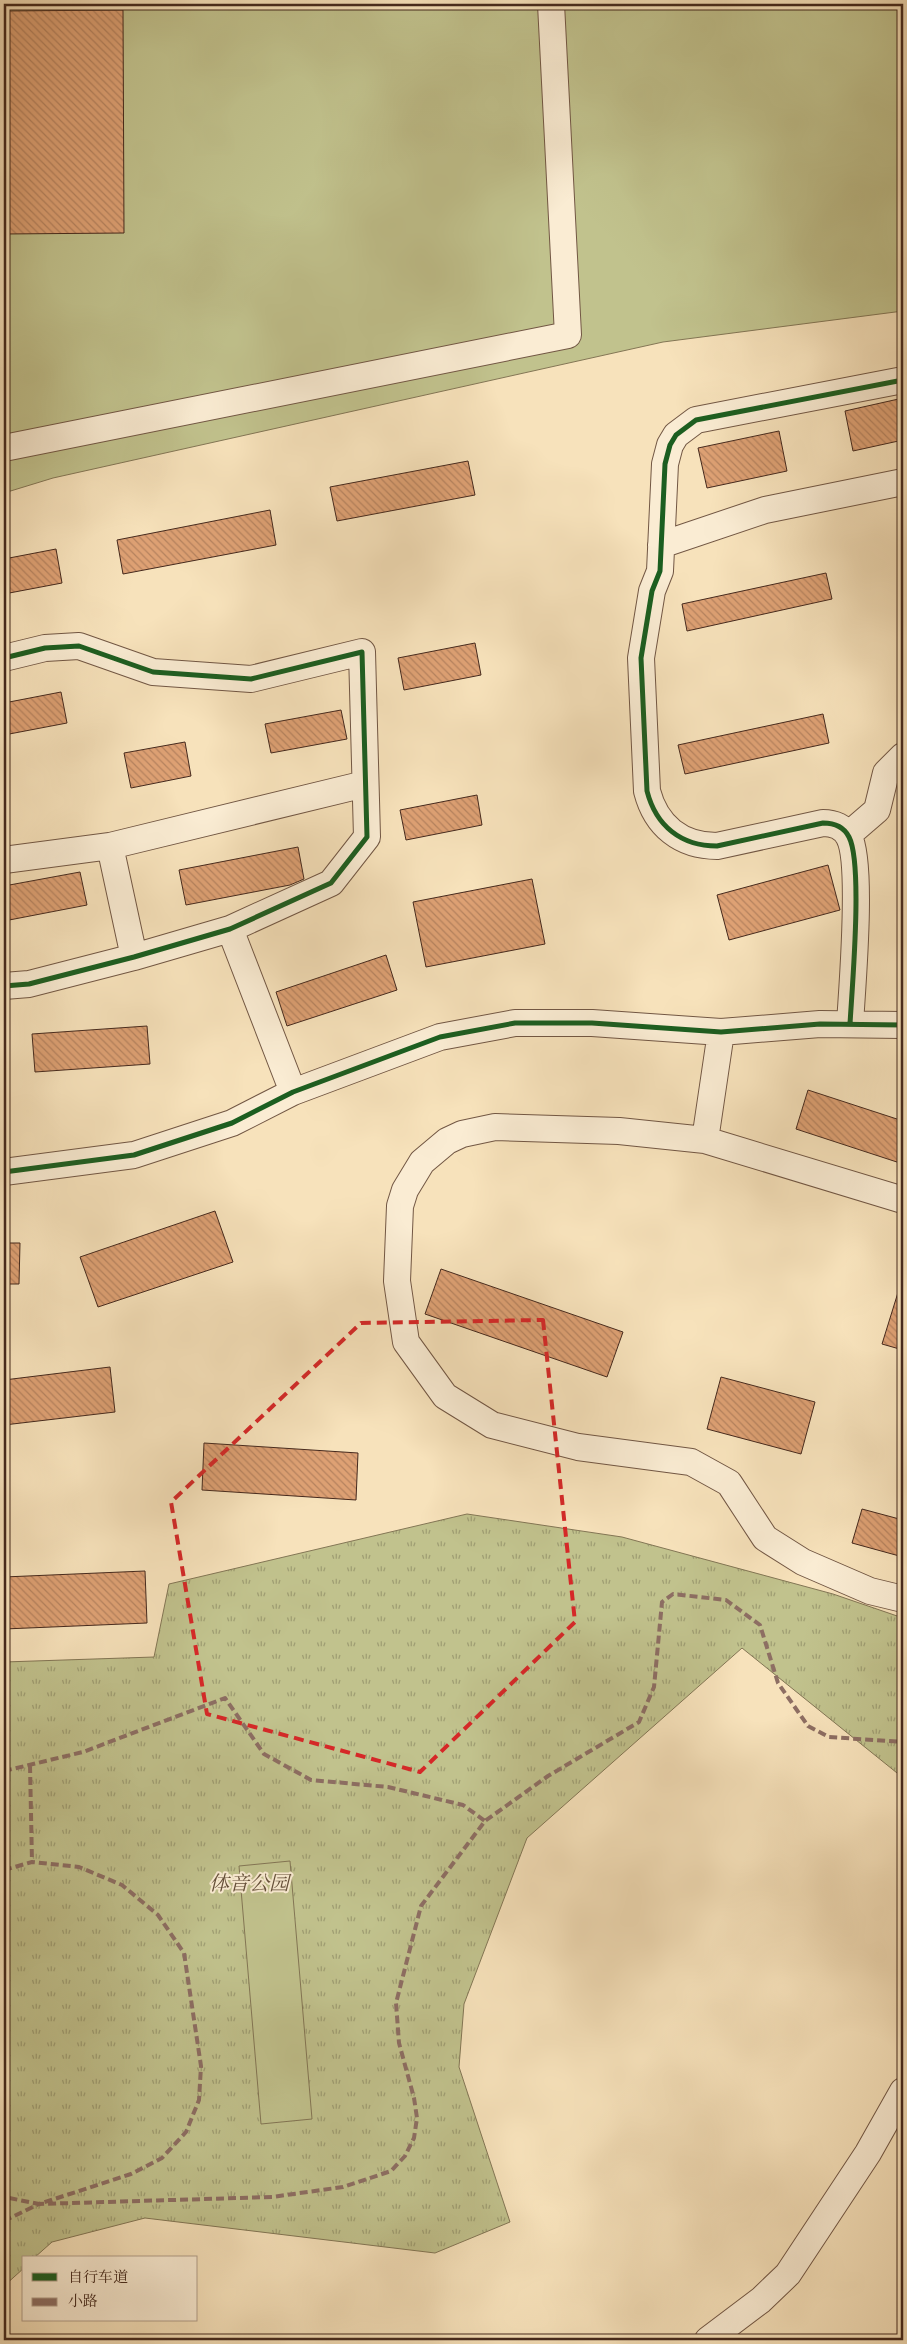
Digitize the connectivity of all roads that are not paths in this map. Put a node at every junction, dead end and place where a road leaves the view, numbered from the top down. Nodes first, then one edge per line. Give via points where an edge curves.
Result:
1 (551, 4) edge
2 (903, 380) edge
3 (4, 448) edge
4 (903, 482) edge
5 (661, 545) junction
6 (4, 658) edge
7 (903, 756) edge
8 (365, 784) junction
9 (848, 835) junction
10 (110, 846) junction
11 (4, 860) edge
12 (230, 929) junction
13 (134, 957) junction
14 (4, 986) edge
15 (850, 1024) junction
16 (903, 1025) edge
17 (721, 1032) junction
18 (293, 1092) junction
19 (704, 1140) junction
20 (4, 1172) edge
21 (903, 1200) edge
22 (903, 1599) edge
23 (903, 2091) edge
24 (708, 2340) edge

1 - 3 street via 568,336
2 - 5 street via 696,420 685,426 666,454
4 - 5 street via 764,510
5 - 9 street via 660,571 652,590 641,658 647,792 660,820 675,835 706,846 824,823 837,825
6 - 8 street via 45,648 79,646 153,672 251,678 362,652
7 - 9 street via 886,773 877,810
8 - 10 street
8 - 12 street via 367,837 331,883
9 - 15 street via 856,880
10 - 11 street
10 - 13 street
12 - 13 street
12 - 18 street
13 - 14 street via 29,984
15 - 16 street
15 - 17 street
17 - 18 street via 592,1023 515,1023 440,1037
17 - 19 street
18 - 20 street via 232,1123 134,1155
19 - 21 street
19 - 22 street via 619,1131 496,1127 462,1134 447,1141 422,1162 405,1190 400,1206 397,1281 406,1342 445,1396 492,1426 578,1447 691,1462 729,1483 765,1538 804,1562 870,1591
23 - 24 street via 868,2153 788,2274 761,2300

